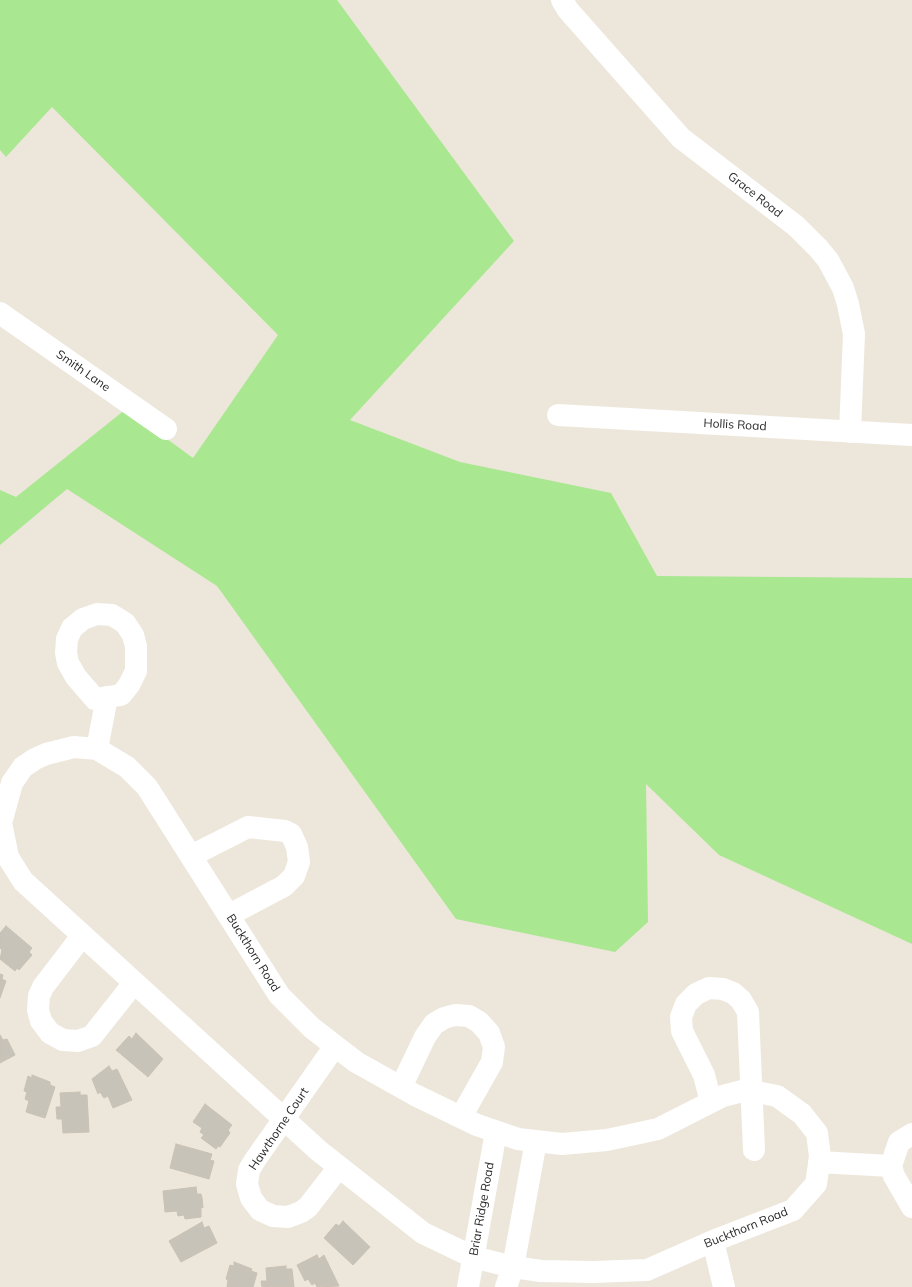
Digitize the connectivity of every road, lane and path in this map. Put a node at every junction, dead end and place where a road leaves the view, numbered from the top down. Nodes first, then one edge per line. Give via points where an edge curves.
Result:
1 (562, 0) edge
2 (0, 313) edge
3 (558, 414) dead end
4 (166, 429) dead end
5 (850, 432) junction
6 (912, 435) edge
7 (107, 697) dead end
8 (97, 749) junction
9 (1, 831) edge
10 (191, 856) junction
11 (229, 915) junction
12 (82, 936) junction
13 (134, 983) junction
14 (335, 1046) junction
15 (401, 1087) junction
16 (751, 1091) junction
17 (711, 1102) junction
18 (462, 1117) junction
19 (284, 1119) junction
20 (496, 1132) junction
21 (912, 1134) edge
22 (536, 1141) junction
23 (754, 1150) dead end
24 (819, 1162) junction
25 (891, 1166) junction
26 (339, 1167) junction
27 (912, 1207) edge
28 (713, 1241) junction
29 (473, 1256) junction
30 (510, 1277) edge
31 (650, 1279) edge
32 (468, 1287) edge
33 (724, 1287) edge

1 - 5 street, Grace Road via 681,138 796,226 828,260 846,298 854,334
2 - 4 street, Smith Lane
3 - 5 street, Hollis Road
5 - 6 street, Hollis Road
7 - 8 street
8 - 9 street, Buckthorn Road via 74,747 46,754 23,768 12,783
8 - 10 street, Buckthorn Road via 127,767 147,786
9 - 12 street, Buckthorn Road via 8,857 23,881
10 - 11 street, Buckthorn Road
10 - 11 street via 248,827 291,834 298,847 299,862 294,876 284,886
11 - 14 street, Buckthorn Road via 279,995 312,1028
12 - 13 street, Buckthorn Road
12 - 13 street via 39,996 38,1010 41,1021 50,1033 63,1040 78,1041 92,1036
13 - 19 street, Buckthorn Road
14 - 15 street, Buckthorn Road via 356,1062
14 - 19 street, Hawthorne Court
15 - 18 street, Buckthorn Road
15 - 18 street via 434,1024 455,1015 469,1016 489,1033 494,1047 492,1062
16 - 17 street, Buckthorn Road via 723,1096
16 - 17 street via 748,1012 733,993 709,988 696,994 686,1004 681,1017 682,1031 704,1075
16 - 23 street
16 - 24 street, Buckthorn Road via 777,1096 802,1114 817,1133
17 - 22 street, Buckthorn Road via 658,1129 607,1140 562,1144
18 - 20 street, Buckthorn Road
19 - 26 street, Buckthorn Road
19 - 26 street, Hawthorne Court via 249,1170 247,1184 251,1198 260,1210 273,1216 288,1217 301,1212 308,1207
20 - 22 street, Buckthorn Road
20 - 29 street, Briar Ridge Road
21 - 25 street via 899,1142
22 - 30 street
24 - 25 street
24 - 28 street, Buckthorn Road via 816,1184 793,1210
25 - 27 street
26 - 29 street, Buckthorn Road via 423,1233
28 - 31 street, Buckthorn Road
28 - 33 street
29 - 30 street, Buckthorn Road
29 - 32 street, Briar Ridge Road
30 - 31 street, Buckthorn Road via 541,1271 593,1272

